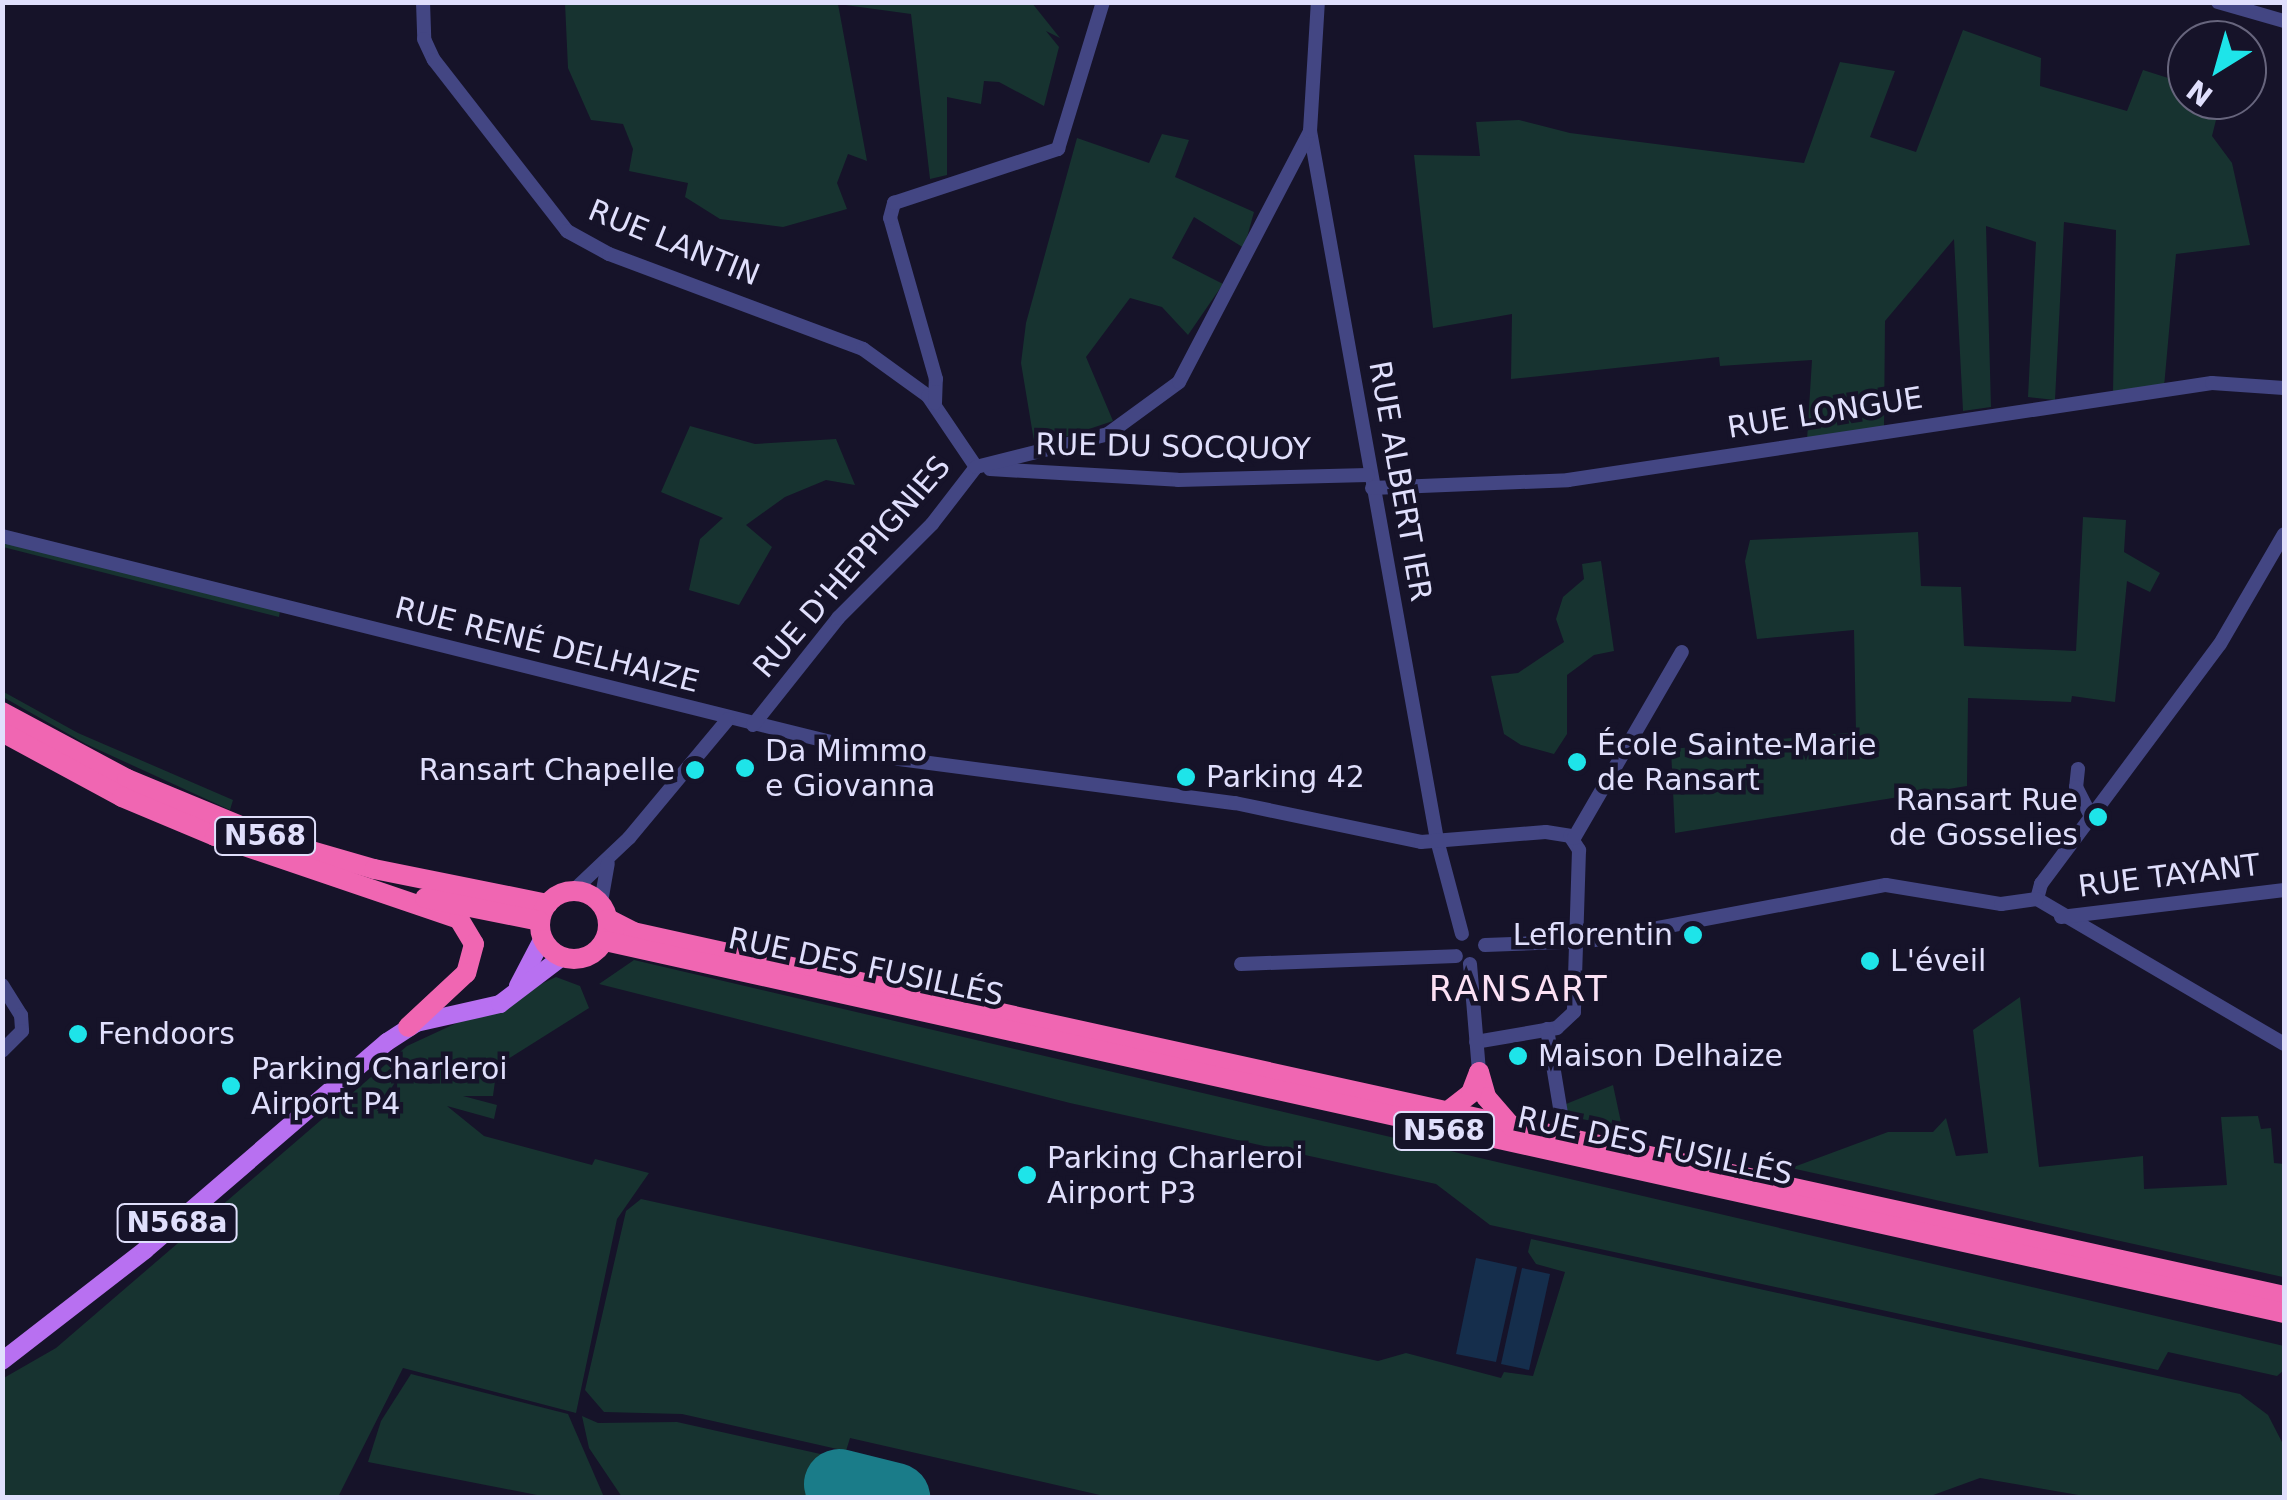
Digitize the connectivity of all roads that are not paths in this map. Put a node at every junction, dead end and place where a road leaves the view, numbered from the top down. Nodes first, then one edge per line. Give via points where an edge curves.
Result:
1 (423, 2) edge
2 (1103, 2) edge
3 (1318, 2) edge
4 (2218, 2) edge
5 (2284, 21) edge
6 (1310, 131) junction
7 (2284, 388) edge
8 (934, 403) junction
9 (976, 467) junction
10 (1370, 482) junction
11 (2284, 534) edge
12 (2, 536) edge
13 (1682, 652) dead end
14 (2, 712) edge
15 (728, 719) junction
16 (753, 725) junction
17 (2, 732) edge
18 (2, 746) edge
19 (39, 754) junction
20 (2078, 769) dead end
21 (2091, 816) junction
22 (1574, 838) junction
23 (1436, 840) junction
24 (610, 858) junction
25 (374, 890) junction
26 (574, 890) junction
27 (2284, 890) edge
28 (2036, 899) junction
29 (2060, 916) junction
30 (543, 921) junction
31 (605, 921) junction
32 (1462, 934) junction
33 (1574, 942) junction
34 (1486, 944) junction
35 (562, 957) junction
36 (1463, 960) junction
37 (1241, 964) dead end
38 (2, 985) edge
39 (513, 996) junction
40 (408, 1027) junction
41 (1547, 1029) junction
42 (1476, 1042) junction
43 (2284, 1044) edge
44 (2, 1052) edge
45 (1478, 1072) junction
46 (1447, 1112) junction
47 (1561, 1114) dead end
48 (1512, 1127) junction
49 (2284, 1296) edge
50 (2284, 1313) edge
51 (2, 1361) edge

1 - 8 street, RUE LANTIN via 424,39 434,60 545,207 577,238 837,335
2 - 8 street via 1058,149 894,202 890,218 936,379
3 - 6 street
4 - 5 street
6 - 9 street, RUE D'HEPPIGNIES via 1179,382 1108,434
6 - 10 street, RUE ALBERT IER
7 - 10 street, RUE LONGUE via 2212,383 1568,480
8 - 9 street, RUE LANTIN
9 - 10 street, RUE DU SOCQUOY via 1178,480
9 - 16 street, RUE D'HEPPIGNIES via 932,524 838,618
10 - 23 street, RUE ALBERT IER
11 - 21 street via 2220,644
12 - 15 street, RUE RENÉ DELHAIZE
13 - 22 street
14 - 30 highway, N568 via 127,779 278,841
15 - 16 street, RUE RENÉ DELHAIZE
15 - 24 street
16 - 23 street, RUE RENÉ DELHAIZE via 899,759 1164,792
17 - 19 highway, N568
18 - 19 highway
19 - 25 highway, N568 via 215,836
20 - 21 street via 2076,787
21 - 28 street
22 - 23 street, RUE RENÉ DELHAIZE via 1546,832
22 - 33 street via 1580,850
23 - 32 street, RUE ALBERT IER
24 - 26 street
24 - 31 street
25 - 30 highway, N568
25 - 40 highway via 456,918 472,935 466,973
26 - 30 highway
26 - 31 highway, N568
27 - 29 street, RUE TAYANT
28 - 29 street
28 - 33 street via 2001,904 1886,885
29 - 43 street
30 - 35 highway
30 - 39 main road
31 - 35 highway via 592,954
31 - 46 highway, RUE DES FUSILLÉS / N568
31 - 50 highway, RUE DES FUSILLÉS / N568
32 - 34 street via 1476,934
32 - 36 street
33 - 34 street
33 - 41 street via 1574,1012 1569,1022
34 - 36 street via 1481,960
35 - 39 main road, N568a
36 - 37 street
36 - 42 street
38 - 44 street via 21,1014 22,1031
39 - 40 main road, N568a via 484,1011
40 - 51 main road, N568a via 145,1250
41 - 42 street
41 - 47 street
42 - 45 street
45 - 46 highway via 1471,1093
45 - 48 highway via 1486,1097
46 - 48 highway, RUE DES FUSILLÉS / N568
48 - 49 highway, RUE DES FUSILLÉS / N568

